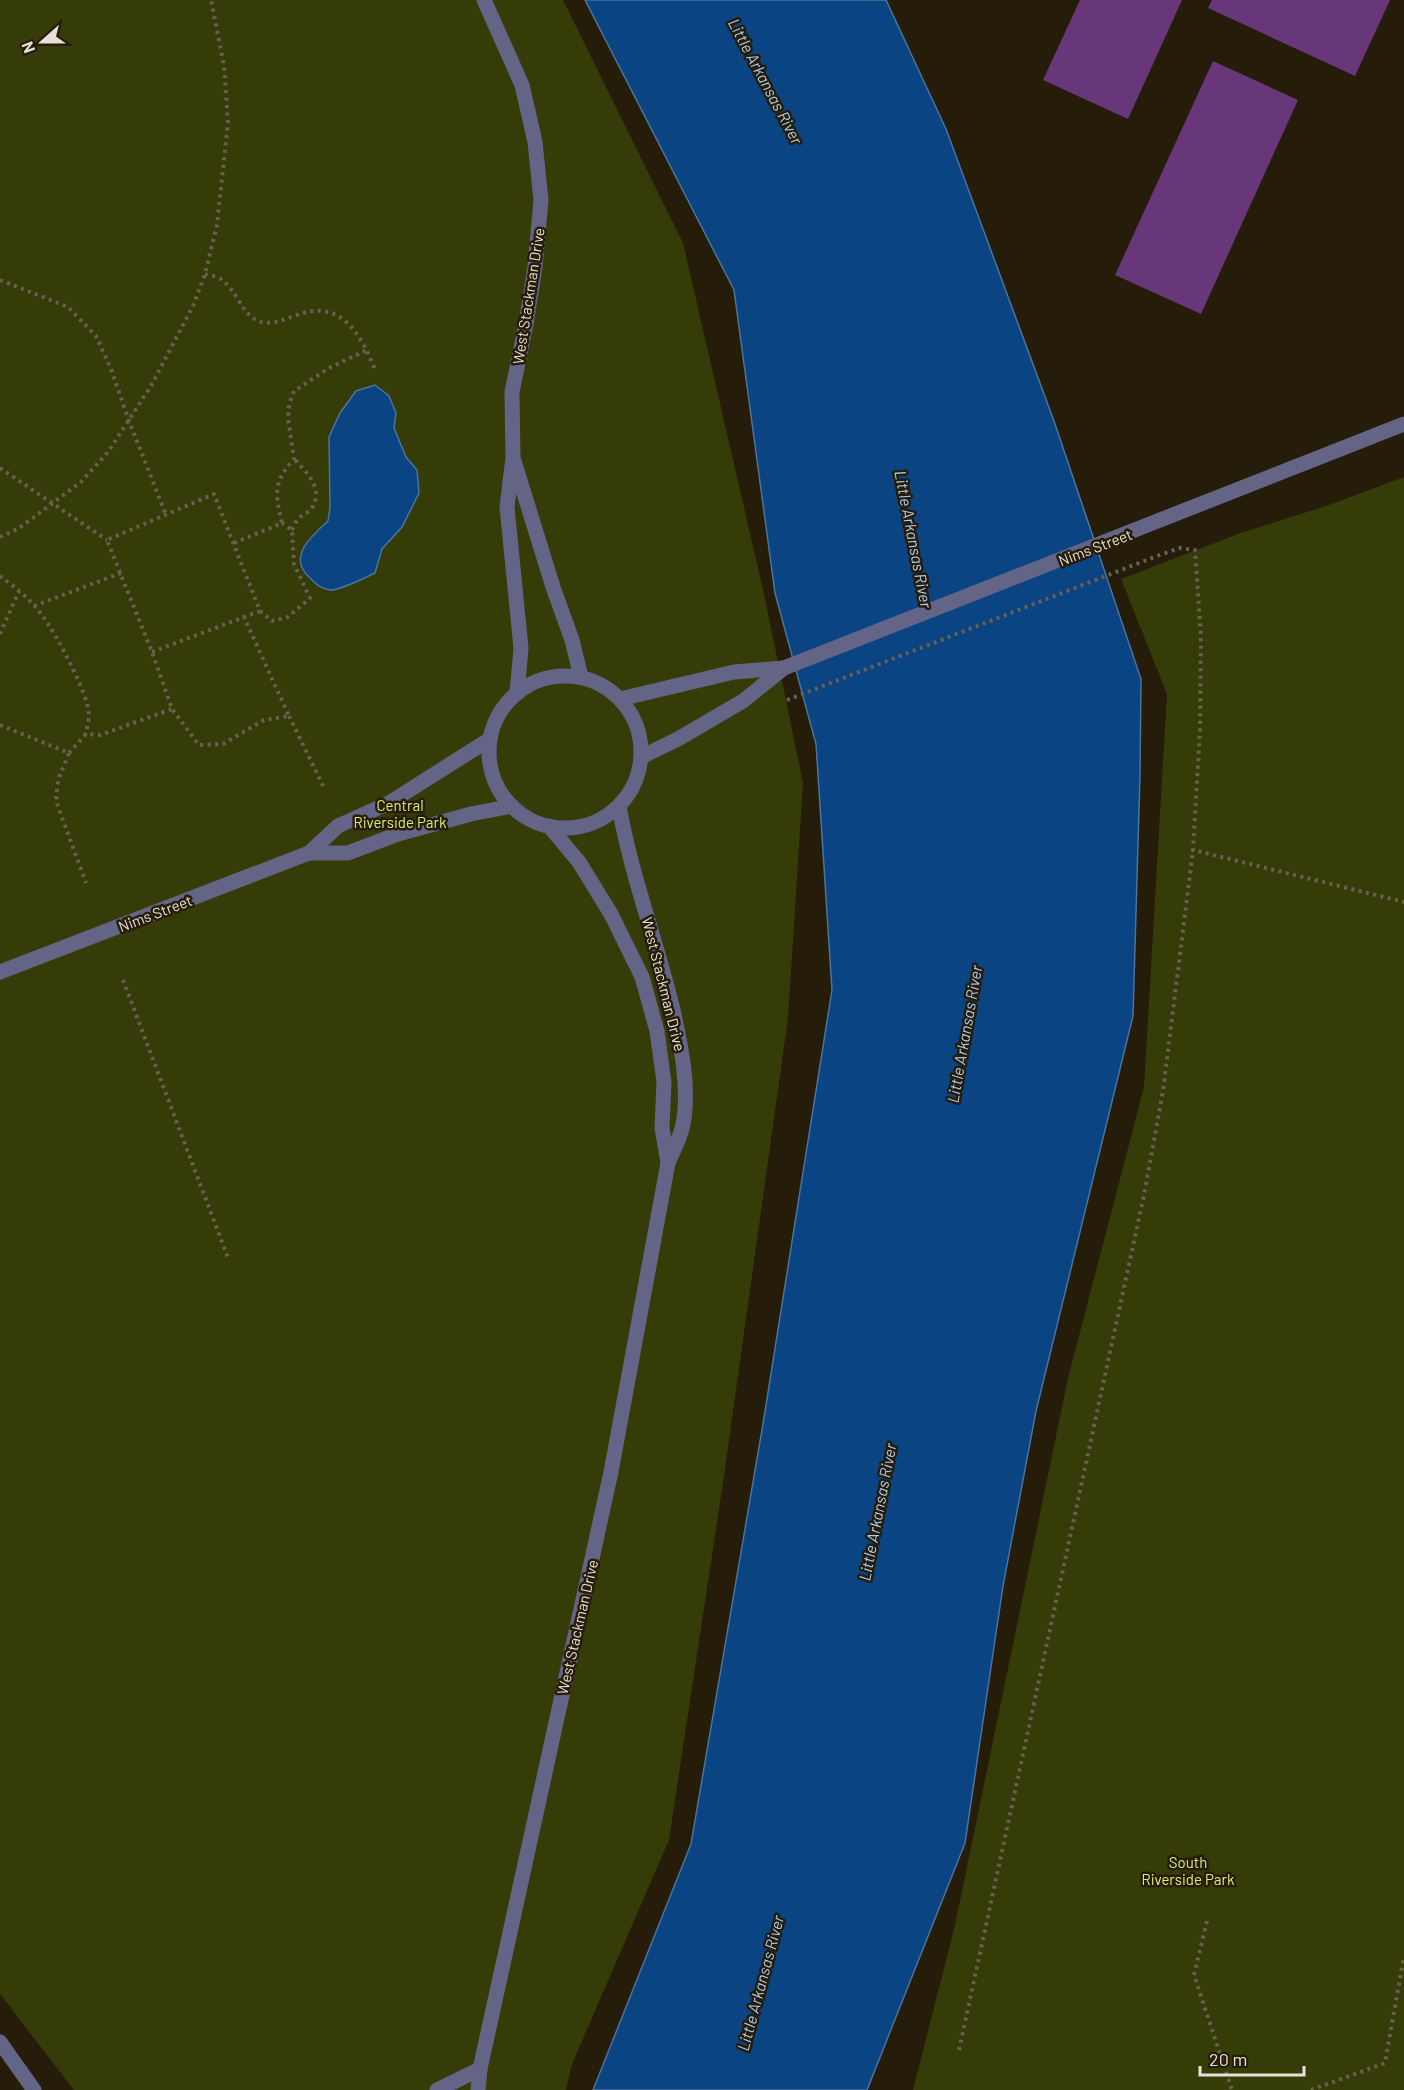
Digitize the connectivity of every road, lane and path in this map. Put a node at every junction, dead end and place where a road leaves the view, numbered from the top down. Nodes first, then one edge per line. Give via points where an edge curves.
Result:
1 (211, 0) edge
2 (484, 0) edge
3 (205, 274) junction
4 (0, 280) edge
5 (367, 350) junction
6 (376, 372) dead end
7 (129, 421) junction
8 (1404, 424) edge
9 (513, 458) junction
10 (294, 459) junction
11 (0, 468) edge
12 (52, 503) junction
13 (166, 515) junction
14 (282, 523) junction
15 (292, 530) junction
16 (0, 537) edge
17 (107, 540) junction
18 (234, 543) junction
19 (121, 573) junction
20 (0, 576) edge
21 (19, 591) junction
22 (34, 606) junction
23 (261, 611) junction
24 (244, 617) junction
25 (0, 634) edge
26 (152, 652) junction
27 (784, 668) junction
28 (581, 677) junction
29 (517, 693) junction
30 (620, 699) junction
31 (781, 703) dead end
32 (172, 709) junction
33 (289, 716) junction
34 (0, 725) edge
35 (86, 734) junction
36 (490, 739) junction
37 (69, 753) junction
38 (641, 757) junction
39 (325, 790) dead end
40 (513, 806) junction
41 (619, 806) junction
42 (549, 826) junction
43 (1193, 850) junction
44 (309, 852) junction
45 (86, 883) dead end
46 (1404, 902) edge
47 (0, 972) edge
48 (123, 980) dead end
49 (668, 1163) junction
50 (228, 1258) dead end
51 (1206, 1921) dead end
52 (1404, 1956) edge
53 (0, 2042) edge
54 (959, 2050) dead end
55 (480, 2069) junction
56 (34, 2090) edge
57 (437, 2090) edge
58 (478, 2090) edge
59 (1232, 2090) edge
60 (1311, 2090) edge

1 - 3 path via 224,66 228,122 217,225
2 - 9 street, West Stackman Drive via 522,85 535,142 541,200 535,267 512,392
3 - 5 path via 221,278 248,314 260,321 273,323 321,310 336,314 350,325
3 - 7 path via 177,338
4 - 7 path via 68,307 96,336
5 - 6 path
5 - 10 path via 294,391 288,420
7 - 12 path via 81,482
7 - 13 path
8 - 27 street, Nims Street
9 - 28 street, West Stackman Drive
9 - 29 street, West Stackman Drive via 507,507 521,648
10 - 14 path via 276,488
10 - 15 path via 316,488 310,511 298,519
11 - 12 path
12 - 16 path via 18,529
12 - 17 path
13 - 17 path
13 - 18 path via 214,494
14 - 15 path
14 - 18 path
15 - 23 path via 294,564 310,598 288,617 272,621
17 - 19 path
18 - 23 path
19 - 22 path
19 - 26 path
20 - 21 path
21 - 22 path
21 - 25 path
22 - 35 path via 44,617 87,702
23 - 24 path
24 - 26 path
24 - 33 path
26 - 32 path
27 - 30 street, Nims Street via 734,672
27 - 38 street, Nims Street via 742,701
28 - 29 street via 537,681
28 - 30 street via 603,685
29 - 36 street via 504,706
30 - 38 street via 636,726
31 - 43 path via 1157,556 1180,548 1195,550 1200,730
32 - 33 path via 199,745 223,744 264,720
32 - 35 path via 100,735
33 - 39 path
34 - 37 path
35 - 37 path
36 - 40 street via 490,764 498,787
36 - 44 street, Nims Street via 389,803 338,826
37 - 45 path via 58,780 56,801
38 - 41 street via 638,775
40 - 42 street via 530,819
40 - 44 street, Nims Street via 398,834 348,853
41 - 42 street via 598,820 574,827
41 - 49 street, West Stackman Drive via 626,845 665,977 685,1078 683,1125
42 - 49 street, West Stackman Drive via 584,871 642,977 657,1031 664,1082 662,1128
43 - 46 path
43 - 54 path via 1163,1090 1144,1195
44 - 47 street, Nims Street
48 - 50 path
49 - 55 street, West Stackman Drive via 611,1472
51 - 59 path via 1194,1975
52 - 60 path via 1385,2063
53 - 56 street
55 - 57 street
55 - 58 street, West Stackman Drive

